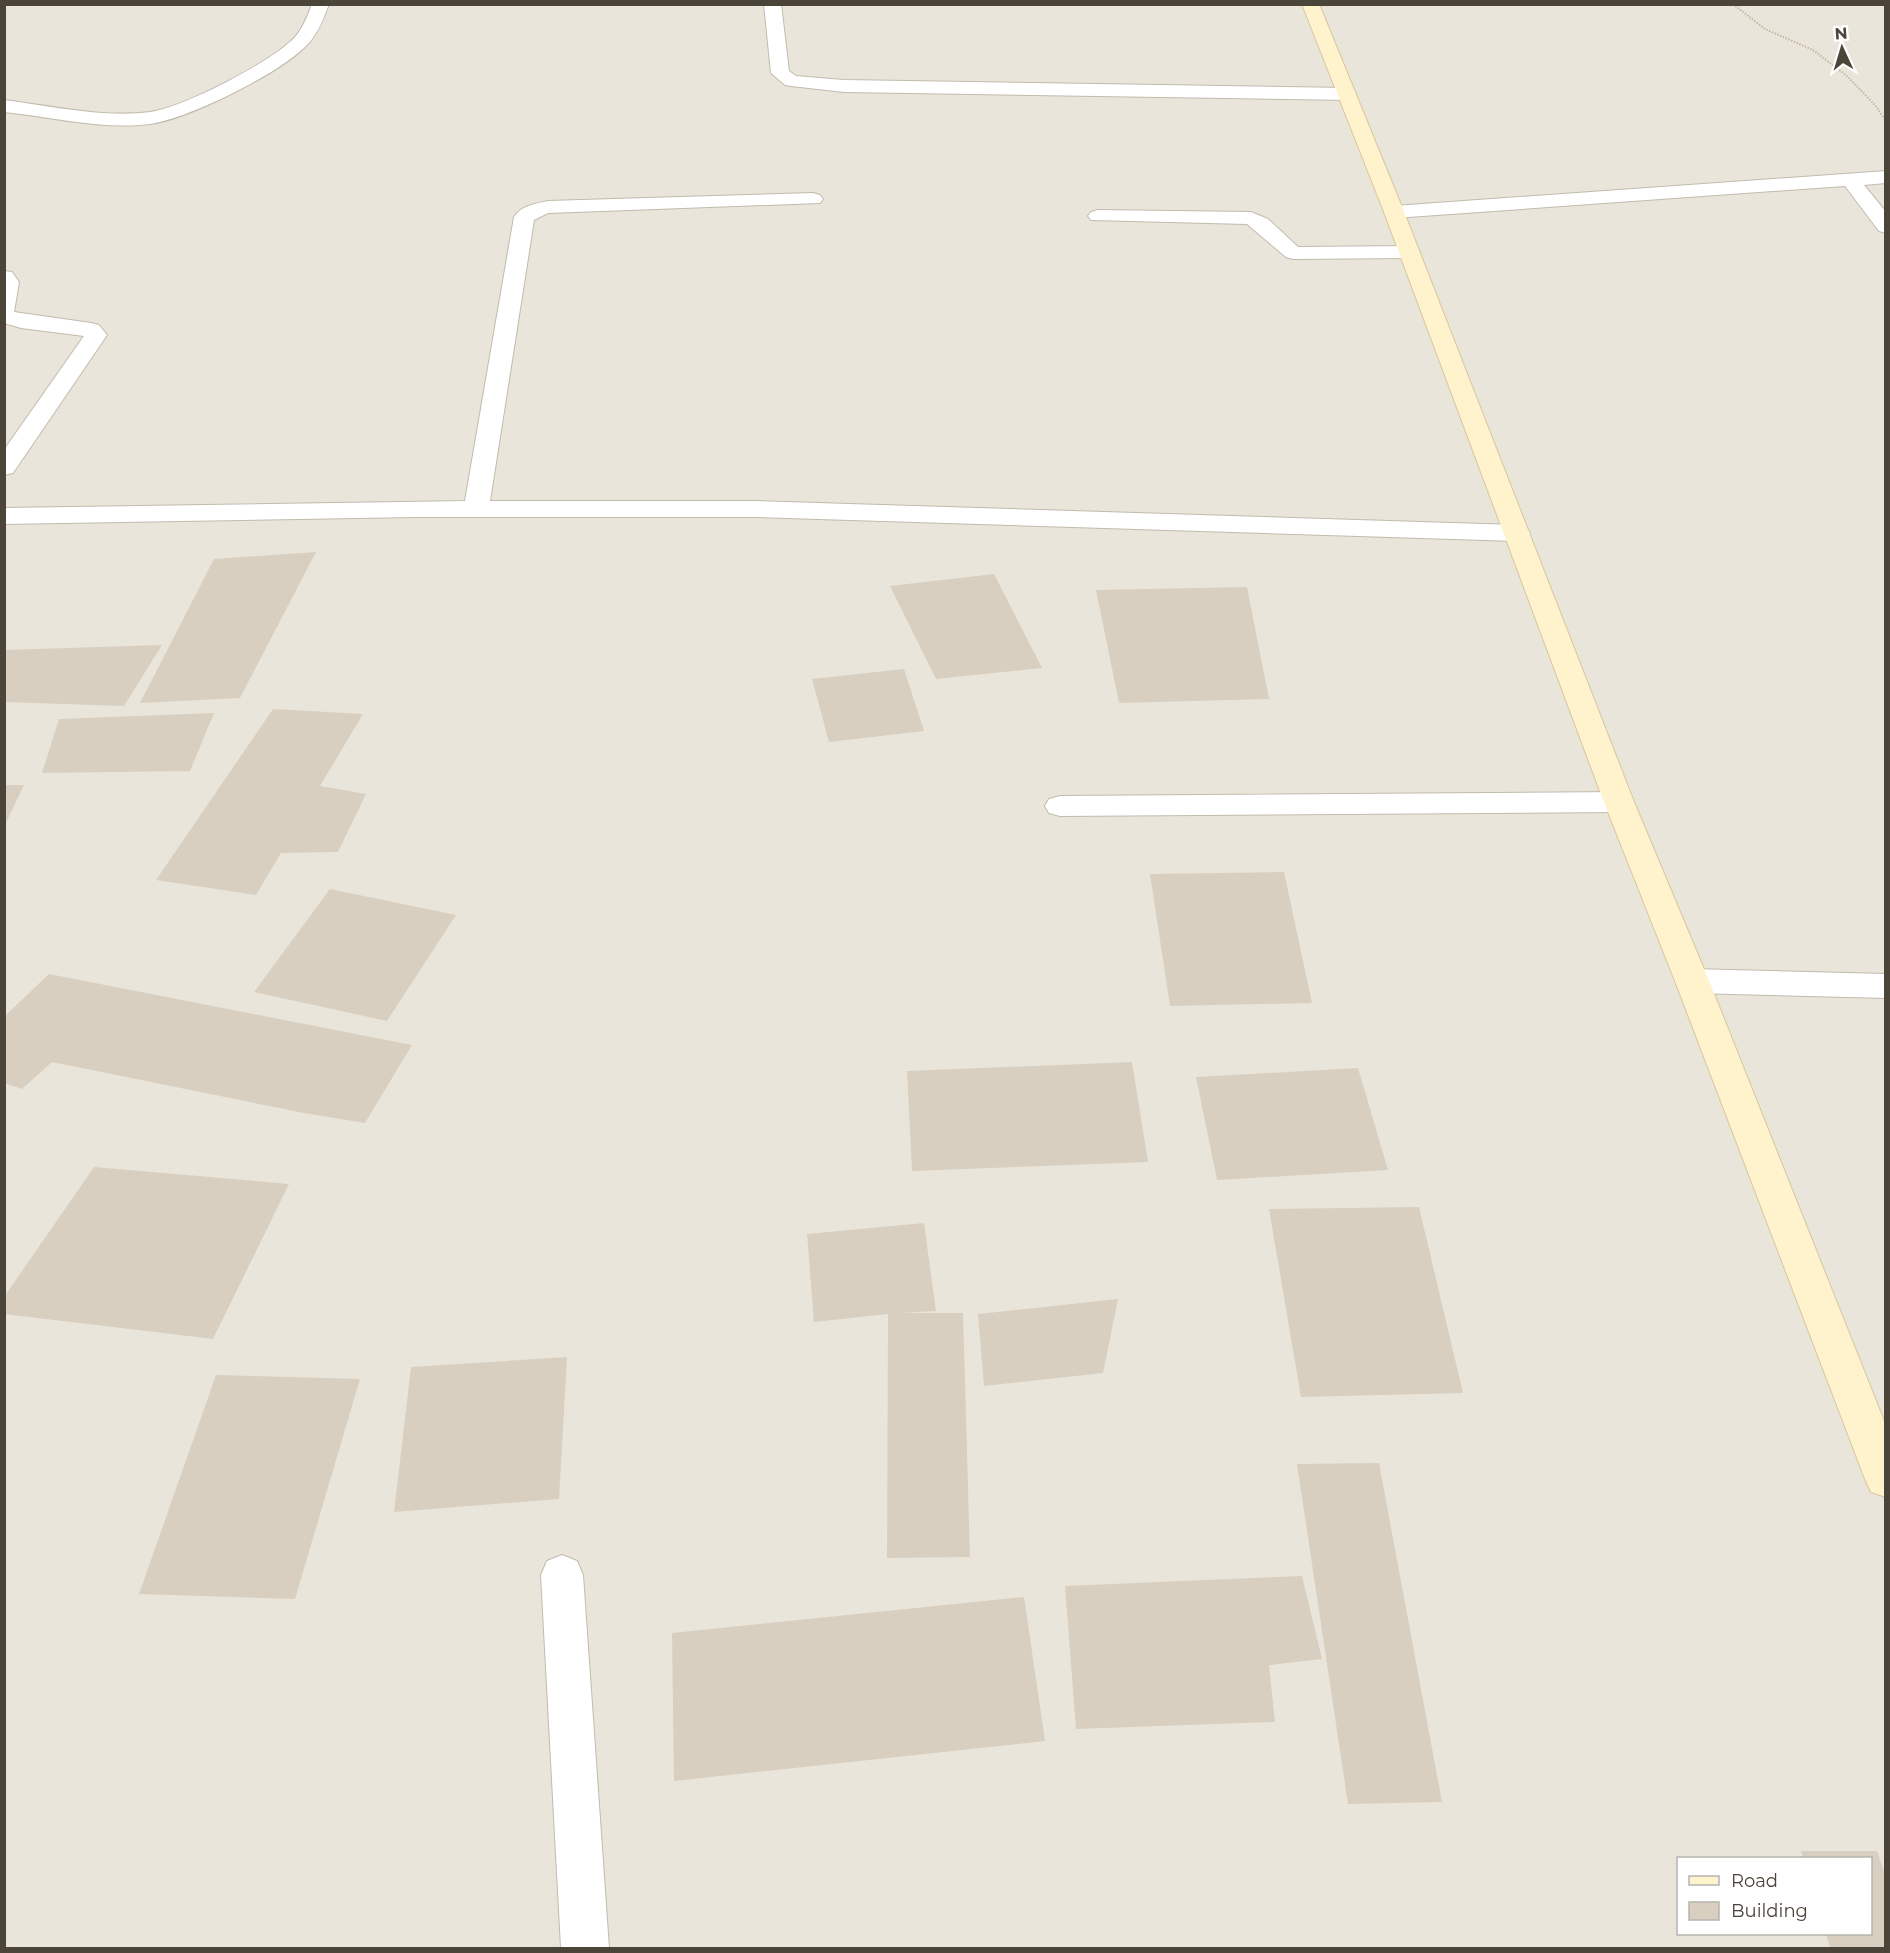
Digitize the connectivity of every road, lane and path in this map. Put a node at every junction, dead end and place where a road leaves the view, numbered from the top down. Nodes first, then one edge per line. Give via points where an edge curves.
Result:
1 (321, 4) edge
2 (772, 4) edge
3 (1310, 4) edge
4 (1733, 4) edge
5 (1347, 94) junction
6 (4, 106) edge
7 (1886, 121) edge
8 (1886, 177) edge
9 (1850, 179) junction
10 (813, 199) dead end
11 (1394, 212) junction
12 (1098, 216) dead end
13 (1886, 227) edge
14 (1409, 252) junction
15 (4, 277) edge
16 (4, 310) edge
17 (4, 316) edge
18 (4, 468) edge
19 (476, 509) junction
20 (4, 516) edge
21 (1517, 533) junction
22 (1619, 802) junction
23 (1060, 806) dead end
24 (1692, 981) junction
25 (1886, 986) edge
26 (1886, 1479) edge
27 (562, 1575) dead end
28 (585, 1948) edge

1 - 6 street via 301,42 191,107 153,118 117,119
2 - 5 street via 780,73 791,81 844,86
3 - 5 street
4 - 7 path via 1765,29 1813,50 1847,76
5 - 11 street
8 - 9 street
9 - 11 street
9 - 13 street
10 - 19 street via 548,207 524,217
11 - 14 street
12 - 14 street via 1251,218 1262,223 1293,253
14 - 21 street
15 - 16 street via 8,282
17 - 18 street via 96,334
19 - 20 street
19 - 21 street via 754,509
21 - 22 street
22 - 23 street
22 - 24 street
24 - 25 street
24 - 26 street
27 - 28 street

